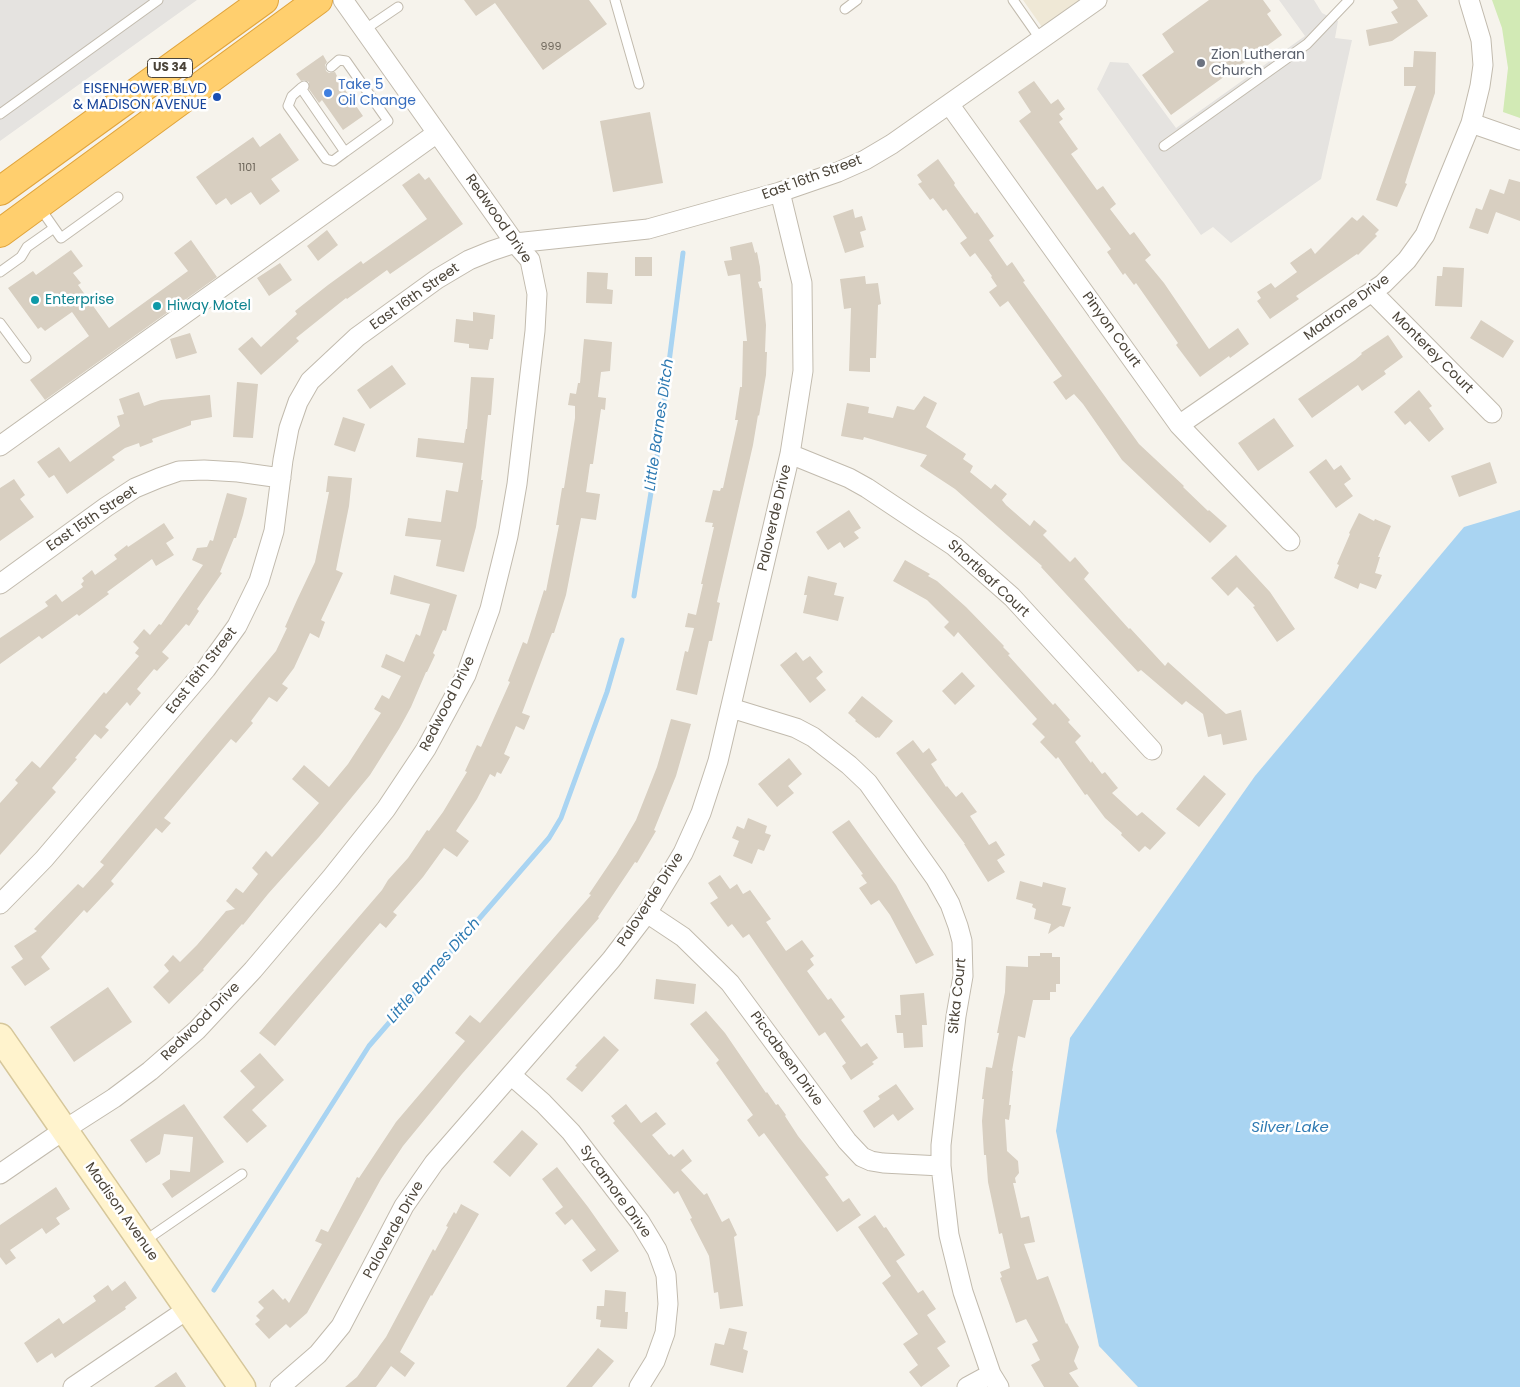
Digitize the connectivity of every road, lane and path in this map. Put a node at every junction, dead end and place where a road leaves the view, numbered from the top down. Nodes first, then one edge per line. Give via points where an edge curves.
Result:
1 (158, 0) edge
2 (264, 0) edge
3 (318, 0) edge
4 (343, 0) edge
5 (615, 0) edge
6 (857, 0) edge
7 (1012, 0) edge
8 (1349, 0) edge
9 (1469, 0) edge
10 (1088, 2) edge
11 (398, 6) dead end
12 (845, 8) dead end
13 (364, 30) junction
14 (1040, 40) junction
15 (331, 66) dead end
16 (639, 84) dead end
17 (949, 104) junction
18 (0, 114) edge
19 (1471, 123) junction
20 (437, 133) junction
21 (1520, 140) edge
22 (1164, 146) dead end
23 (345, 152) junction
24 (780, 192) junction
25 (4, 194) edge
26 (118, 197) dead end
27 (38, 205) junction
28 (54, 228) junction
29 (0, 233) edge
30 (515, 243) junction
31 (0, 272) edge
32 (1372, 292) junction
33 (0, 323) edge
34 (26, 358) dead end
35 (1492, 413) dead end
36 (1179, 425) junction
37 (0, 446) edge
38 (790, 454) junction
39 (281, 478) junction
40 (1290, 541) dead end
41 (0, 584) edge
42 (731, 708) junction
43 (1152, 750) dead end
44 (0, 904) edge
45 (647, 913) junction
46 (0, 1038) edge
47 (511, 1075) junction
48 (64, 1130) junction
49 (941, 1166) junction
50 (0, 1174) edge
51 (242, 1174) dead end
52 (142, 1243) junction
53 (188, 1309) junction
54 (995, 1381) edge
55 (73, 1387) edge
56 (242, 1387) edge
57 (280, 1387) edge
58 (639, 1387) edge
59 (967, 1387) edge

1 - 18 lane
2 - 25 highway, US 34 via 77,136
3 - 27 highway, US 34
4 - 13 street, Redwood Drive
5 - 16 lane
6 - 12 lane
7 - 14 lane
8 - 22 lane via 1307,44
9 - 19 street, Madrone Drive via 1481,40 1483,65
10 - 14 street, East 16th Street
11 - 13 lane
13 - 20 street, Redwood Drive
14 - 17 street, East 16th Street
15 - 23 lane via 339,60 346,61 388,121
17 - 24 street, East 16th Street via 865,160
17 - 36 street, Pinyon Court
19 - 21 street
19 - 32 street, Madrone Drive via 1425,234 1407,260
20 - 30 street, Redwood Drive
20 - 37 street
23 - 23 lane via 333,161 326,159 288,106 292,96 302,87
24 - 30 street, East 16th Street via 648,229
24 - 38 street, Paloverde Drive via 802,292 803,372
26 - 28 lane via 61,238
27 - 28 lane
27 - 29 highway, US 34
28 - 31 lane
30 - 39 street, East 16th Street via 469,260 437,279 357,337 324,366 310,381 298,402 289,428
30 - 48 street, Redwood Drive via 530,260 537,294 517,484 490,609 466,675 426,749 386,809 253,970 197,1030 150,1071
32 - 35 street, Monterey Court
32 - 36 street, Madrone Drive
33 - 34 lane
36 - 40 street, Pinyon Court
38 - 42 street, Paloverde Drive
38 - 43 street, Shortleaf Court via 867,488 954,546 1012,597
39 - 41 street, East 15th Street via 204,470 179,471 159,478 135,488 106,507
39 - 44 street, East 16th Street via 274,532 259,581 237,626 206,669 44,859
42 - 45 street, Paloverde Drive via 701,814 683,853
42 - 49 street, Sitka Court via 796,728 814,737 849,765 868,783 950,904 962,941 963,976
45 - 47 street, Paloverde Drive via 611,960
45 - 49 street, Piccabeen Drive via 683,937 730,982 846,1141 862,1157 883,1163
46 - 48 main road, Madison Avenue
47 - 57 street, Paloverde Drive via 418,1183 341,1326 318,1354
47 - 58 street, Sycamore Drive via 571,1132 640,1222 657,1250 666,1275 666,1333 655,1361
48 - 50 street, Redwood Drive
48 - 52 main road, Madison Avenue
49 - 54 street, Sitka Court via 949,1235 963,1292
51 - 52 lane
52 - 53 main road, Madison Avenue
53 - 55 street
53 - 56 main road, Madison Avenue
54 - 59 street

